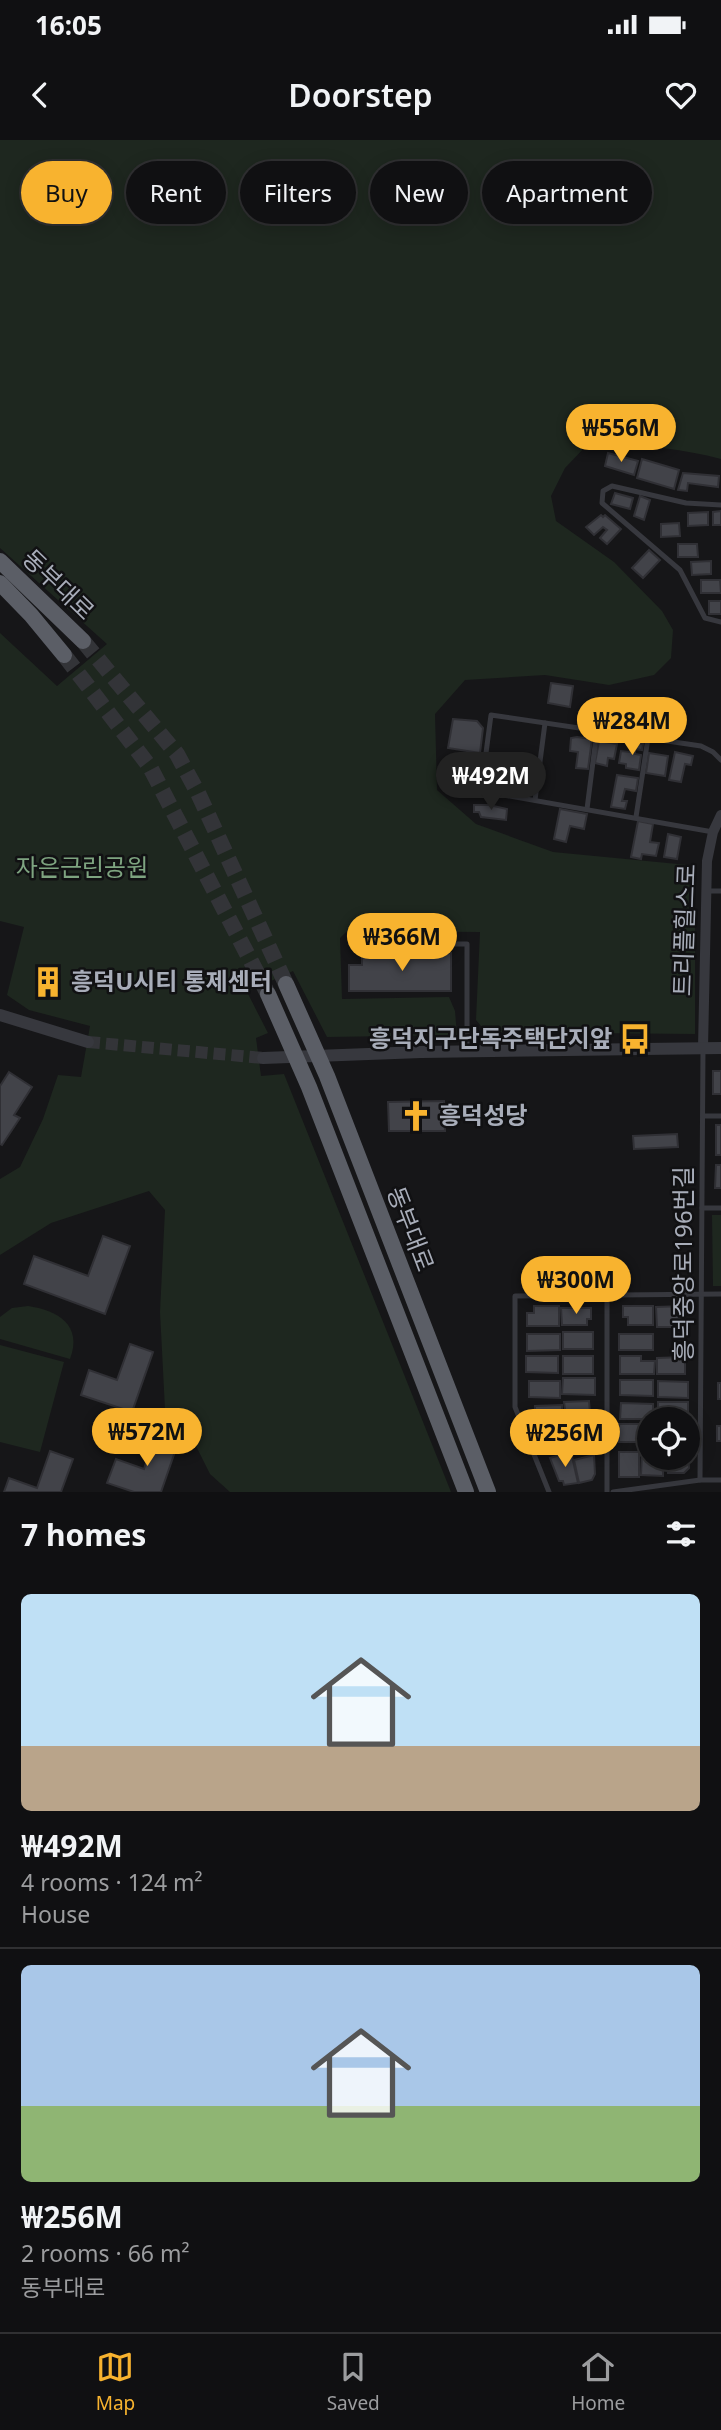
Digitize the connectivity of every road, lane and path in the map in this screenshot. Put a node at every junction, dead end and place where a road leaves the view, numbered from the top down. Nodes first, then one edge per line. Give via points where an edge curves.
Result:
1 (721, 505) edge
2 (0, 561) edge
3 (0, 583) edge
4 (721, 622) edge
5 (83, 641) tunnel mouth
6 (64, 655) tunnel mouth
7 (545, 723) junction
8 (597, 730) junction
9 (648, 738) junction
10 (721, 760) edge
11 (535, 800) junction
12 (587, 808) junction
13 (721, 815) edge
14 (636, 817) junction
15 (713, 832) junction
16 (705, 891) junction
17 (721, 891) edge
18 (351, 944) dead end
19 (286, 984) tunnel mouth
20 (268, 994) tunnel mouth
21 (0, 1015) edge
22 (88, 1042) tunnel mouth
23 (703, 1048) junction
24 (721, 1048) edge
25 (467, 1051) junction
26 (263, 1058) tunnel mouth
27 (703, 1116) junction
28 (721, 1116) edge
29 (702, 1208) junction
30 (721, 1208) edge
31 (701, 1294) junction
32 (721, 1294) edge
33 (607, 1295) junction
34 (700, 1480) junction
35 (721, 1480) edge
36 (466, 1492) edge
37 (488, 1492) edge
38 (548, 1492) edge
39 (607, 1492) edge
40 (613, 1492) edge

1 - 4 lane via 686,503 612,486 603,491 602,503 680,570 705,618
2 - 5 highway, 동부대로
3 - 6 highway, 동부대로
7 - 8 lane
7 - 11 lane
7 - 11 lane via 491,715 481,791
8 - 9 lane
8 - 12 lane
9 - 10 lane via 701,746
9 - 14 lane
11 - 12 lane
12 - 14 lane
13 - 15 street, 트리플힐스로
14 - 15 lane
15 - 16 street, 트리플힐스로
16 - 17 lane
16 - 23 street, 트리플힐스로
18 - 25 lane via 467,944
19 - 37 highway, 동부대로 via 327,1076
20 - 36 highway, 동부대로 via 309,1087
21 - 22 street
23 - 24 street
23 - 25 street
23 - 27 lane, 흥덕중앙로196번길
25 - 26 street
27 - 28 lane
27 - 29 lane, 흥덕중앙로196번길
29 - 30 lane
29 - 31 lane, 흥덕중앙로196번길
31 - 32 lane
31 - 33 lane
31 - 34 lane, 흥덕중앙로196번길
33 - 38 lane via 515,1296 515,1407
33 - 39 lane
34 - 35 lane
34 - 40 lane

